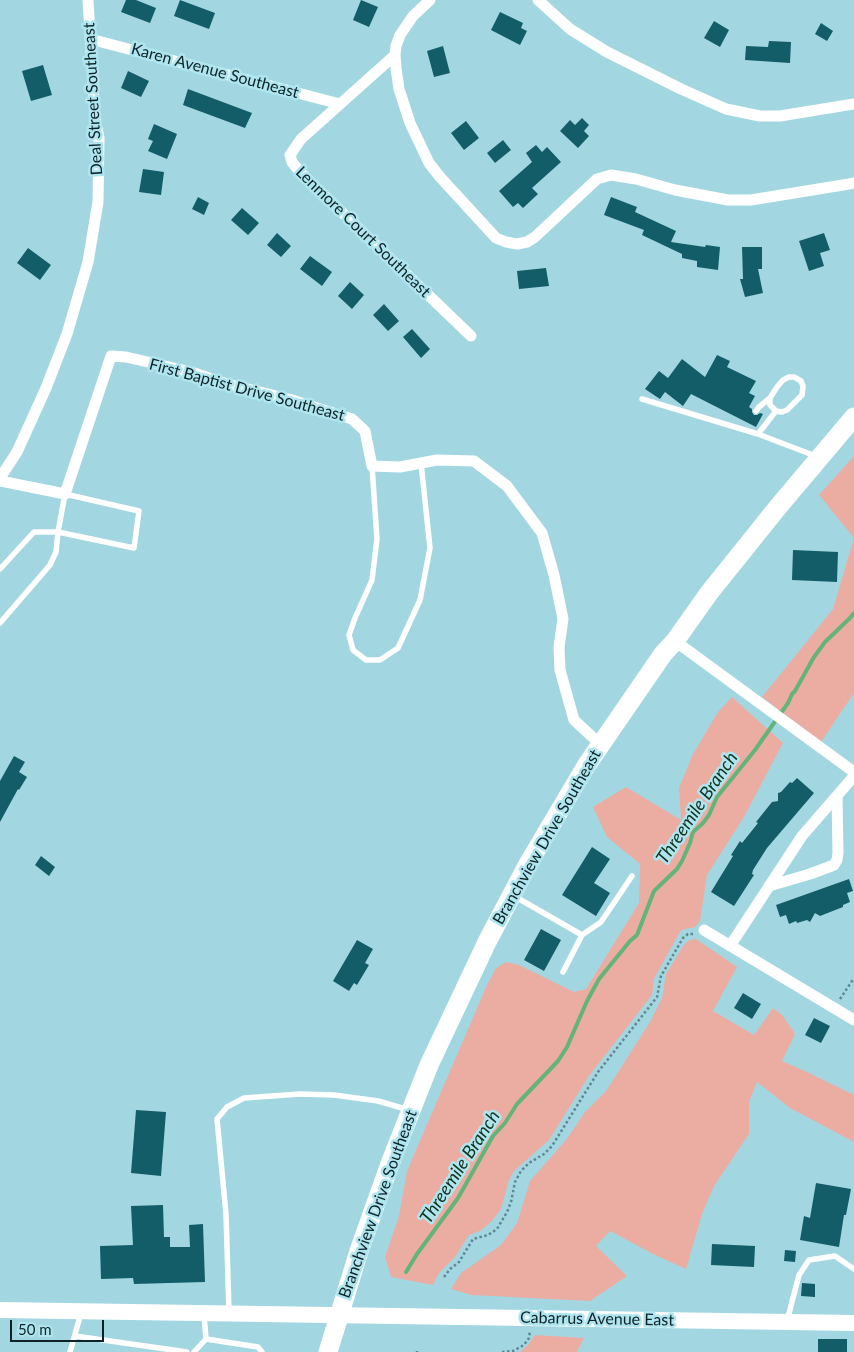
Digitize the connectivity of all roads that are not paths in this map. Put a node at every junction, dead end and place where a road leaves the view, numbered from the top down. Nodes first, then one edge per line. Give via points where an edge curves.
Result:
1 (88, 0) edge
2 (430, 0) edge
3 (538, 0) edge
4 (90, 39) junction
5 (395, 55) junction
6 (340, 104) junction
7 (854, 104) edge
8 (854, 182) edge
9 (471, 336) dead end
10 (770, 398) junction
11 (642, 399) dead end
12 (756, 411) dead end
13 (776, 411) junction
14 (854, 418) edge
15 (748, 423) dead end
16 (745, 430) junction
17 (758, 434) junction
18 (820, 458) junction
19 (421, 463) junction
20 (372, 466) junction
21 (0, 480) edge
22 (65, 494) junction
23 (58, 532) junction
24 (0, 569) edge
25 (0, 623) edge
26 (675, 641) junction
27 (600, 744) junction
28 (854, 774) edge
29 (837, 796) junction
30 (632, 876) dead end
31 (769, 886) junction
32 (512, 895) junction
33 (700, 932) road end
34 (582, 935) junction
35 (730, 946) junction
36 (562, 972) dead end
37 (854, 1020) edge
38 (411, 1111) junction
39 (854, 1269) edge
40 (0, 1310) edge
41 (82, 1311) junction
42 (204, 1312) junction
43 (229, 1313) junction
44 (340, 1314) junction
45 (786, 1322) junction
46 (854, 1323) edge
47 (75, 1336) junction
48 (206, 1340) junction
49 (70, 1352) edge
50 (187, 1352) edge
51 (194, 1352) edge
52 (262, 1352) edge
53 (328, 1352) edge

1 - 4 street, Deal Street Southeast
2 - 5 street via 400,35
3 - 7 street via 570,29 607,52 726,109 780,116
4 - 6 street, Karen Avenue Southeast
4 - 21 street, Deal Street Southeast via 99,138 98,202 88,262 67,334 46,388 17,452
5 - 6 street
5 - 8 street via 399,89 410,123 429,163 496,238 506,242 517,244 535,237 598,180 611,175 728,200 751,200
6 - 9 street, Lenmore Court Southeast via 301,139 290,155 292,162
10 - 12 lane
10 - 13 lane via 770,405
10 - 13 lane via 783,380 794,377 801,381 802,395 787,410
11 - 16 lane
13 - 17 lane
14 - 18 main road, Branchview Drive Southeast
15 - 16 lane
16 - 17 lane
17 - 18 lane
18 - 26 main road, Branchview Drive Southeast via 709,593
19 - 20 street via 400,467
19 - 20 lane via 430,548 420,600 398,648 380,660 366,660 353,650 349,635 372,580 377,539
19 - 27 street via 474,461 508,486 542,533 563,619 560,670 574,720
20 - 22 street, First Baptist Drive Southeast via 365,431 352,419 191,372 110,356
21 - 22 street
22 - 23 lane
22 - 23 lane via 140,511 134,548
23 - 24 lane via 34,532
23 - 25 lane via 56,552 50,565
26 - 27 main road, Branchview Drive Southeast
26 - 28 street
27 - 32 main road, Branchview Drive Southeast
28 - 29 street
29 - 31 street via 802,836
29 - 31 street via 838,853 834,865
30 - 34 lane via 601,922
31 - 35 street
32 - 34 lane
32 - 38 main road, Branchview Drive Southeast via 449,1021
33 - 35 street
34 - 36 lane
35 - 37 street
38 - 43 lane via 378,1100 317,1094 244,1098 227,1107 217,1119 226,1214
38 - 44 main road, Branchview Drive Southeast via 359,1251
39 - 45 lane via 835,1256 809,1260 799,1275
40 - 41 main road, Cabarrus Avenue East
41 - 42 main road, Cabarrus Avenue East
41 - 47 lane
42 - 43 main road, Cabarrus Avenue East
42 - 48 lane
43 - 44 main road, Cabarrus Avenue East
44 - 45 main road, Cabarrus Avenue East
44 - 53 main road, Branchview Drive Southeast
45 - 46 main road, Cabarrus Avenue East
47 - 49 lane
47 - 50 lane
48 - 51 lane
48 - 52 lane via 258,1347

